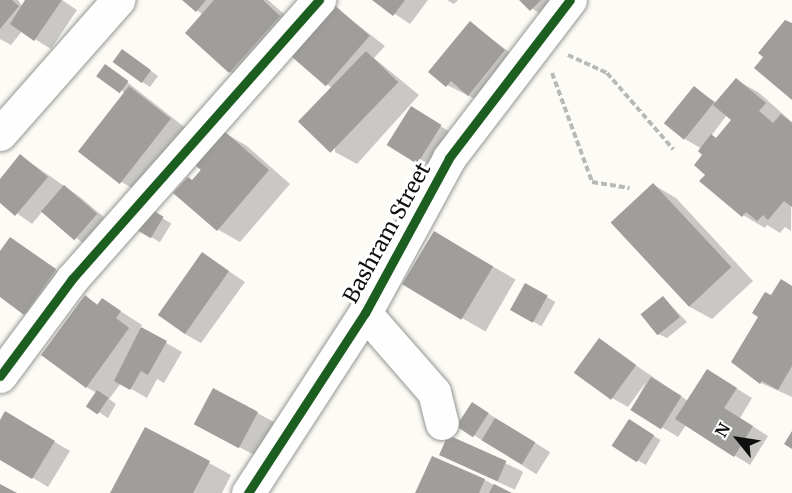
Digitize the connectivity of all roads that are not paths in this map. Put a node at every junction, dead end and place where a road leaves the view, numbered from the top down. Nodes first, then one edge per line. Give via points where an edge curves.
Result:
1 (118, 0) edge
2 (319, 0) edge
3 (570, 0) edge
4 (0, 134) edge
5 (365, 313) junction
6 (0, 376) edge
7 (442, 423) dead end
8 (248, 493) edge

1 - 4 street
2 - 6 street via 72,279
3 - 5 street, Bashram Street via 449,158
5 - 7 street via 434,392
5 - 8 street, Bashram Street

